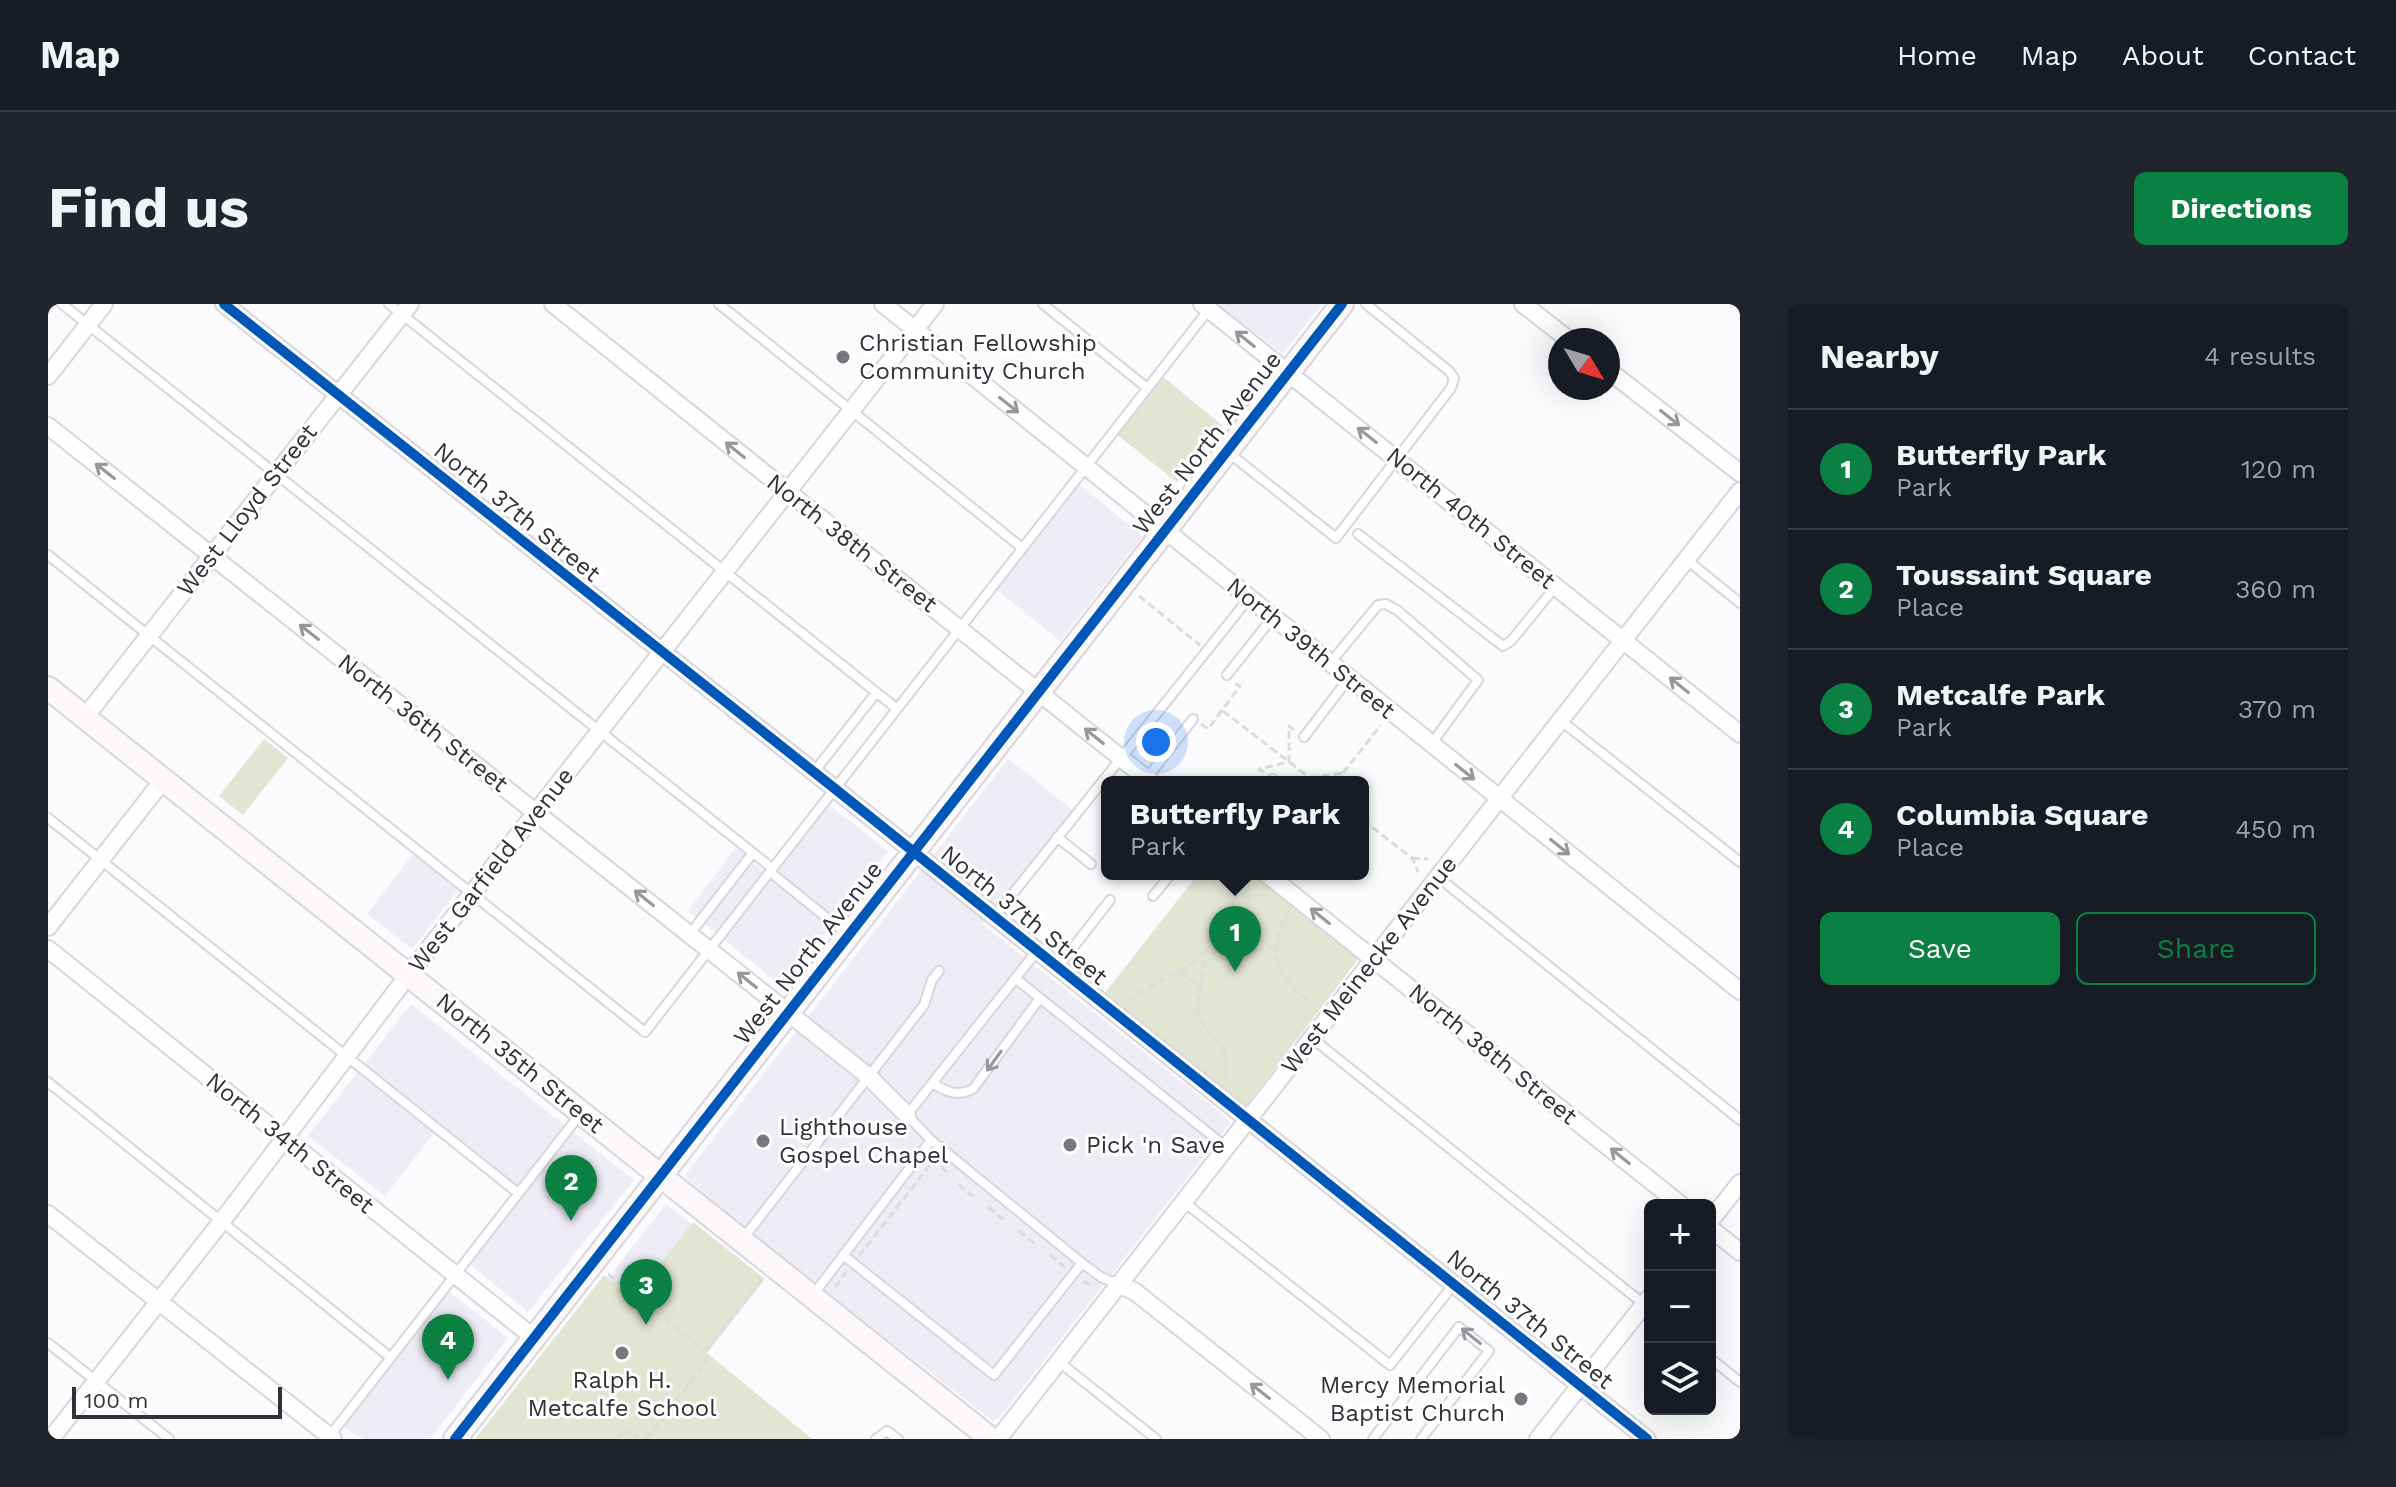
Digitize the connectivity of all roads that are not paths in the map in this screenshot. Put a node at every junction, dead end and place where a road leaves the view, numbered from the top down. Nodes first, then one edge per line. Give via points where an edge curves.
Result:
1 (62, 304) edge
2 (104, 304) edge
3 (224, 304) edge
4 (553, 304) edge
5 (719, 304) edge
6 (883, 304) edge
7 (935, 304) edge
8 (1043, 304) edge
9 (1342, 304) edge
10 (1366, 304) edge
11 (1523, 304) edge
12 (1208, 306) edge
13 (400, 307) edge
14 (88, 325) junction
15 (1554, 328) edge
16 (915, 329) junction
17 (1287, 373) junction
18 (48, 376) edge
19 (1620, 379) edge
20 (1147, 388) junction
21 (338, 395) junction
22 (851, 410) junction
23 (48, 426) edge
24 (1226, 451) junction
25 (1397, 458) junction
26 (1086, 466) junction
27 (1740, 473) edge
28 (275, 475) junction
29 (1740, 491) edge
30 (787, 492) junction
31 (1165, 529) junction
32 (1358, 534) dead end
33 (1021, 547) junction
34 (48, 555) edge
35 (212, 555) junction
36 (1686, 560) junction
37 (724, 571) junction
38 (1556, 586) junction
39 (1249, 597) junction
40 (1740, 603) edge
41 (1273, 617) junction
42 (958, 628) junction
43 (149, 636) junction
44 (1623, 640) junction
45 (662, 653) junction
46 (1330, 663) junction
47 (1227, 675) road end
48 (1349, 678) junction
49 (48, 688) edge
50 (1037, 691) junction
51 (876, 693) junction
52 (896, 708) junction
53 (85, 717) junction
54 (1193, 719) road end
55 (1560, 720) junction
56 (599, 734) junction
57 (1740, 734) edge
58 (1304, 737) road end
59 (1431, 744) junction
60 (1121, 758) junction
61 (814, 772) junction
62 (1106, 776) edge
63 (1144, 776) edge
64 (1152, 776) edge
65 (164, 779) junction
66 (1101, 783) edge
67 (834, 788) junction
68 (1499, 799) junction
69 (537, 813) junction
70 (48, 818) edge
71 (1057, 837) junction
72 (913, 851) junction
73 (752, 854) junction
74 (101, 859) junction
75 (1740, 862) edge
76 (1091, 864) dead end
77 (771, 870) junction
78 (1438, 876) junction
79 (1166, 880) edge
80 (1274, 880) edge
81 (473, 893) junction
82 (1153, 896) dead end
83 (1110, 900) dead end
84 (995, 916) junction
85 (48, 927) edge
86 (690, 934) junction
87 (849, 935) junction
88 (48, 949) edge
89 (710, 950) junction
90 (1037, 951) junction
91 (1373, 959) junction
92 (1057, 967) junction
93 (939, 971) dead end
94 (409, 974) junction
95 (1015, 978) junction
96 (1740, 991) edge
97 (1040, 998) junction
98 (788, 1013) junction
99 (1312, 1038) junction
100 (346, 1057) junction
101 (868, 1076) junction
102 (48, 1082) edge
103 (932, 1083) junction
104 (581, 1113) junction
105 (907, 1115) junction
106 (1248, 1119) junction
107 (1740, 1120) edge
108 (284, 1139) junction
109 (931, 1140) junction
110 (1226, 1147) junction
111 (660, 1176) junction
112 (1740, 1183) edge
113 (518, 1193) junction
114 (1673, 1199) edge
115 (1183, 1202) junction
116 (1716, 1213) edge
117 (48, 1214) edge
118 (222, 1221) junction
119 (1716, 1233) edge
120 (741, 1241) junction
121 (1740, 1252) edge
122 (843, 1255) junction
123 (1082, 1263) junction
124 (454, 1274) junction
125 (1117, 1284) junction
126 (1454, 1284) junction
127 (811, 1297) junction
128 (1644, 1301) edge
129 (159, 1302) junction
130 (1644, 1309) edge
131 (533, 1337) junction
132 (48, 1343) edge
133 (390, 1357) junction
134 (1058, 1361) junction
135 (1716, 1363) edge
136 (97, 1381) junction
137 (1740, 1382) edge
138 (1581, 1385) junction
139 (330, 1438) edge
140 (51, 1439) edge
141 (169, 1439) edge
142 (455, 1439) edge
143 (876, 1439) edge
144 (898, 1439) edge
145 (991, 1439) edge
146 (998, 1439) edge
147 (1156, 1439) edge
148 (1321, 1439) edge
149 (1373, 1439) edge
150 (1421, 1439) edge
151 (1538, 1439) edge
152 (1647, 1439) edge

1 - 14 lane
2 - 14 street
3 - 21 street, North 37th Street
30 -> 4 street, North 38th Street
5 - 22 lane
6 - 16 street, North 39th Street
7 - 16 street, West Garfield Avenue
8 - 20 lane
9 - 17 main road, West North Avenue
10 - 25 lane via 1454,378
11 - 15 street
17 -> 12 street, North 40th Street
12 - 20 lane
13 - 21 street, West Lloyd Street
13 - 37 lane
14 - 18 street
14 - 28 lane
16 - 22 street, West Garfield Avenue
16 -> 26 street, North 39th Street
17 - 24 main road, West North Avenue
25 -> 17 street, North 40th Street
19 -> 27 street
20 - 26 lane
21 - 28 street, West Lloyd Street
21 - 45 street, North 37th Street
22 - 30 street, West Garfield Avenue
22 - 33 lane
35 -> 23 street, North 36th Street
24 - 25 lane via 1336,538
24 - 31 main road, West North Avenue
25 - 38 street, North 40th Street
26 - 31 street, North 39th Street
26 - 33 lane
28 - 35 street, West Lloyd Street
28 - 56 lane
29 - 36 street, West Meinecke Avenue
30 - 37 street, West Garfield Avenue
30 - 42 street, North 38th Street
31 - 39 street, North 39th Street
31 - 50 main road, West North Avenue
32 - 38 lane via 1503,646
33 - 42 lane
34 - 43 lane
35 - 43 street, West Lloyd Street
69 -> 35 street, North 36th Street
36 - 40 lane
36 - 44 street, West Meinecke Avenue
37 - 45 street, West Garfield Avenue
37 - 51 lane
38 - 44 street, North 40th Street
39 - 41 street, North 39th Street
39 - 60 lane
41 - 46 street, North 39th Street
41 - 47 lane
42 - 50 street, North 38th Street
42 - 52 lane
43 - 53 street, West Lloyd Street
43 - 81 lane
44 - 55 street, West Meinecke Avenue
57 -> 44 street, North 40th Street
45 - 56 street, West Garfield Avenue
45 - 61 street, North 37th Street
46 - 48 street, North 39th Street
46 - 59 lane via 1373,609 1382,603 1397,610 1478,680
48 - 58 lane
48 - 59 street, North 39th Street
49 - 53 main road, North 35th Street
60 -> 50 street, North 38th Street
50 - 72 main road, West North Avenue
51 - 52 lane
51 - 61 lane
52 - 67 lane
53 - 65 main road, North 35th Street
54 - 64 lane
55 - 68 street, West Meinecke Avenue
55 - 75 lane
56 - 69 street, West Garfield Avenue
56 - 73 lane
59 -> 68 street, North 39th Street
60 - 62 lane
60 - 63 street, North 38th Street
61 - 67 street, North 37th Street
65 - 74 street
65 - 94 main road, North 35th Street
66 - 71 lane
67 - 72 street, North 37th Street
67 - 77 lane
68 - 78 street, West Meinecke Avenue
68 -> 96 street, North 39th Street
69 - 81 street, West Garfield Avenue
86 -> 69 street, North 36th Street
70 - 74 lane
71 - 76 lane
71 - 84 lane
72 - 84 street, North 37th Street
72 - 87 main road, West North Avenue
73 - 77 lane
73 - 86 lane
74 - 85 street
74 - 100 lane
77 - 87 lane
77 - 89 lane
78 - 91 street, West Meinecke Avenue
78 - 107 lane
79 - 82 lane
91 -> 80 street, North 38th Street
81 - 89 lane via 645,1032
81 - 94 street, West Garfield Avenue
83 - 92 lane
84 - 90 street, North 37th Street
86 - 89 street, North 36th Street
87 - 98 main road, West North Avenue
88 - 108 street, North 34th Street
98 -> 89 street, North 36th Street
90 - 92 street, North 37th Street
90 - 95 lane
91 - 99 street, West Meinecke Avenue
114 -> 91 street, North 38th Street
92 - 106 street, North 37th Street
93 - 101 lane via 924,1005
94 - 100 street, West Garfield Avenue
94 - 104 main road, North 35th Street
95 - 97 lane
95 - 103 lane
97 -> 103 lane via 973,1089 954,1094
97 - 110 lane
98 - 101 street, North 36th Street
98 - 111 main road, West North Avenue
99 - 106 street, West Meinecke Avenue
99 - 128 lane
100 - 108 street, West Garfield Avenue
100 - 113 lane
101 - 105 street, North 36th Street
101 - 120 lane
102 - 118 lane
103 - 105 lane
104 - 111 main road, North 35th Street
104 - 113 lane
105 - 109 lane
106 - 110 street, West Meinecke Avenue
106 - 126 street, North 37th Street
108 - 118 street, West Garfield Avenue
108 - 124 street, North 34th Street
109 - 122 lane
109 - 123 lane
110 - 115 street, West Meinecke Avenue
111 - 120 main road, North 35th Street
111 - 131 main road, West North Avenue
112 - 116 street
113 - 124 lane
115 - 125 street, West Meinecke Avenue
115 - 126 lane via 1390,1365
117 - 129 street
118 - 129 street, West Garfield Avenue
118 - 133 lane
119 - 121 street
120 - 127 main road, North 35th Street
122 - 123 lane via 994,1375
122 - 127 lane
123 - 125 lane
124 - 131 street, North 34th Street
124 - 133 lane
125 - 134 street, West Meinecke Avenue
148 -> 125 street via 1134,1291
126 - 138 street, North 37th Street
127 - 145 main road, North 35th Street
129 - 136 street, West Garfield Avenue
129 - 139 street
130 - 138 street
131 - 142 main road, West North Avenue
132 - 136 lane
133 - 139 lane
134 - 146 street, West Meinecke Avenue
134 - 147 lane
135 - 137 lane
136 - 140 street, West Garfield Avenue
136 - 141 lane
138 - 151 street
138 - 152 street, North 37th Street
143 - 144 lane via 887,1431
150 -> 149 lane via 1489,1351 1459,1327

